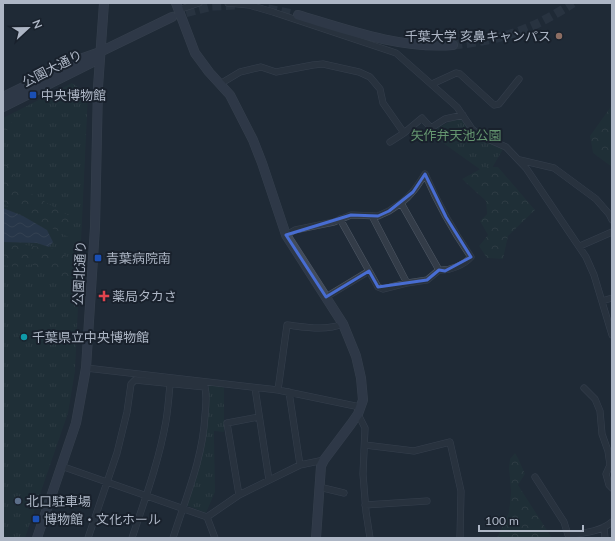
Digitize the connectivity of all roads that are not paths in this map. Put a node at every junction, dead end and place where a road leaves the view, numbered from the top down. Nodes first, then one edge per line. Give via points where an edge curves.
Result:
1 (104, 3) edge
2 (199, 3) edge
3 (228, 3) edge
4 (175, 10) edge
5 (298, 15) tunnel mouth
6 (453, 45) tunnel mouth
7 (100, 52) junction
8 (519, 79) dead end
9 (220, 84) junction
10 (432, 84) junction
11 (3, 97) edge
12 (3, 107) edge
13 (463, 115) junction
14 (404, 133) junction
15 (390, 142) dead end
16 (520, 160) junction
17 (401, 203) junction
18 (372, 216) junction
19 (340, 219) junction
20 (612, 220) edge
21 (612, 232) edge
22 (286, 235) junction
23 (580, 246) junction
24 (439, 270) junction
25 (369, 271) junction
26 (407, 283) junction
27 (326, 297) junction
28 (612, 298) edge
29 (602, 301) junction
30 (343, 324) junction
31 (612, 335) edge
32 (86, 368) junction
33 (170, 384) junction
34 (255, 388) junction
35 (584, 388) dead end
36 (278, 390) junction
37 (289, 392) junction
38 (359, 410) junction
39 (259, 418) junction
40 (365, 445) junction
41 (324, 460) junction
42 (300, 465) junction
43 (611, 465) edge
44 (61, 466) junction
45 (535, 477) dead end
46 (269, 480) junction
47 (107, 482) junction
48 (319, 486) junction
49 (612, 488) edge
50 (344, 493) dead end
51 (239, 495) junction
52 (147, 496) junction
53 (427, 501) dead end
54 (365, 505) junction
55 (184, 508) junction
56 (207, 517) junction
57 (612, 522) edge
58 (604, 527) junction
59 (568, 536) edge
60 (37, 538) edge
61 (88, 538) edge
62 (132, 538) edge
63 (173, 538) edge
64 (215, 538) edge
65 (316, 538) edge
66 (370, 538) edge
67 (460, 538) edge
68 (605, 538) edge

1 - 7 street, 公園北通り
2 - 4 street
3 - 10 street via 250,5 391,51
4 - 7 street
4 - 9 street via 195,53
5 - 6 street via 394,41
7 - 11 street, 公園大通り via 80,59
7 - 12 street, 公園大通り via 92,62
7 - 32 street, 公園北通り via 95,227
8 - 10 street via 499,104 494,105 460,74 456,73
9 - 14 street via 240,72 261,67 276,72 323,64 359,72 370,77 380,89 383,103
9 - 22 street via 230,95 253,140
10 - 13 street
13 - 14 street via 445,119 431,128 422,118
13 - 16 street via 472,129 506,147
14 - 15 street
16 - 20 street via 554,168 596,199
16 - 23 street
17 - 18 street via 378,216
17 - 24 street
17 - 24 street via 413,192 425,174 449,223 471,257 468,261 445,271
18 - 19 street via 350,215
18 - 26 street
19 - 22 street via 316,227 295,230
19 - 25 street
21 - 23 street
22 - 27 street
23 - 29 street via 594,275
24 - 26 street via 427,280
25 - 26 street via 378,287 383,289
25 - 27 street
27 - 30 street
28 - 29 street
29 - 31 street
30 - 36 street via 336,327 314,328 287,325
30 - 38 street via 356,356 361,378 363,400
32 - 34 street
32 - 44 street, 公園北通り via 76,423
33 - 47 street via 136,380 131,384 123,433
33 - 52 street via 162,441
33 - 55 street via 205,387 207,393 200,454
34 - 36 street
34 - 39 street
35 - 43 street via 595,399 600,411 602,434
36 - 37 street
37 - 38 street
37 - 42 street
38 - 40 street via 365,428
38 - 41 street
39 - 46 street
39 - 51 street via 227,423
40 - 54 street
40 - 67 street via 414,451 450,442 461,491
41 - 42 street
41 - 48 street
42 - 46 street
43 - 49 street via 606,474
44 - 47 street
44 - 60 street, 公園北通り
45 - 59 street via 564,522
46 - 51 street
47 - 52 street
47 - 61 street
48 - 50 street
48 - 65 street
51 - 56 street
52 - 55 street
52 - 62 street
53 - 54 street
54 - 66 street
55 - 56 street
55 - 63 street
56 - 64 street
57 - 58 street
58 - 59 street
58 - 68 street

